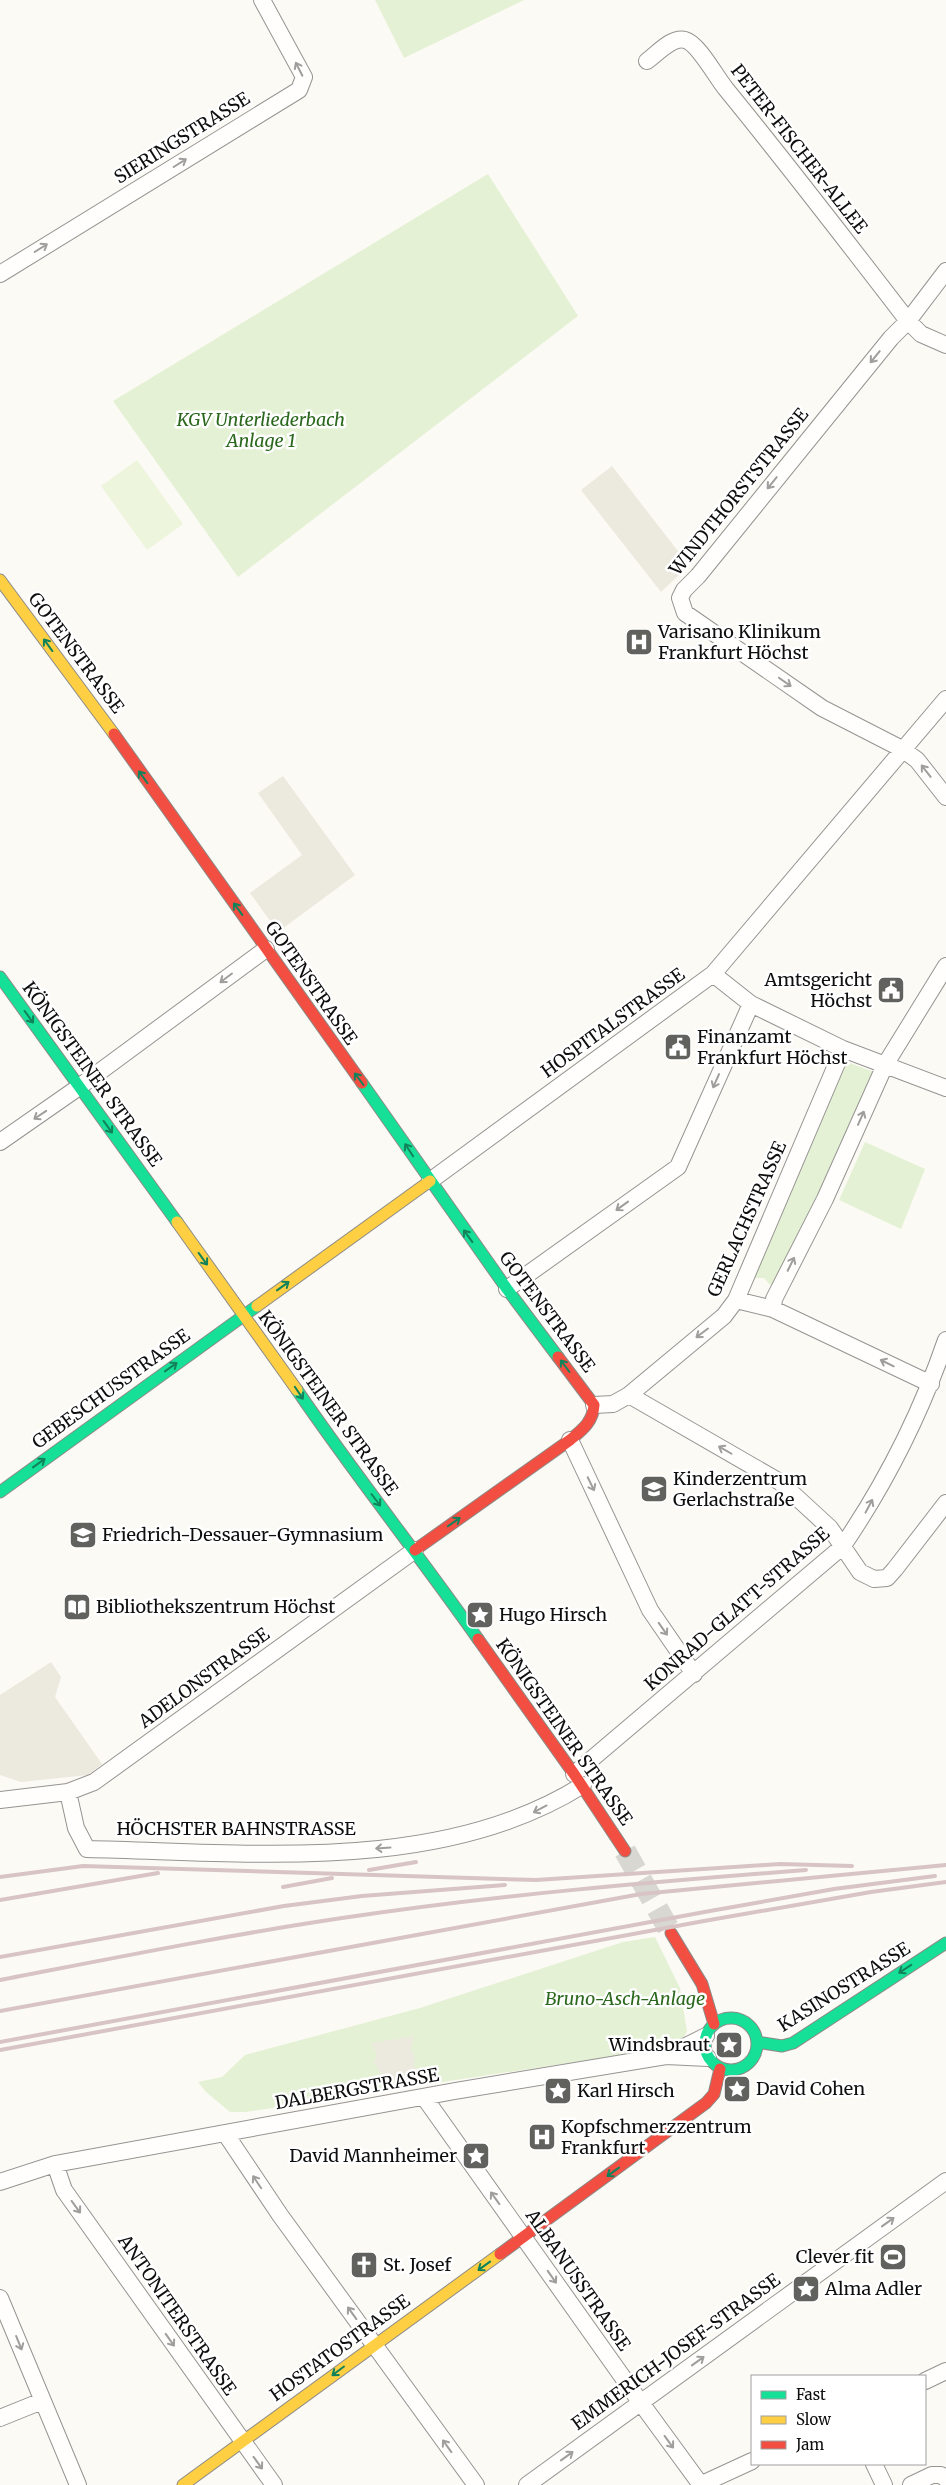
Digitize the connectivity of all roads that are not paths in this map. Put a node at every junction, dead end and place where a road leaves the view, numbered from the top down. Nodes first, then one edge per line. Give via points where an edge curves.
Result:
1 (262, 0) edge
2 (647, 61) dead end
3 (946, 271) edge
4 (0, 274) edge
5 (908, 321) junction
6 (946, 345) edge
7 (0, 580) edge
8 (946, 698) edge
9 (902, 749) junction
10 (946, 797) edge
11 (266, 949) junction
12 (946, 966) edge
13 (713, 974) junction
14 (0, 977) edge
15 (751, 1004) junction
16 (843, 1049) junction
17 (885, 1065) junction
18 (79, 1087) junction
19 (946, 1088) edge
20 (0, 1142) edge
21 (430, 1182) junction
22 (506, 1289) junction
23 (736, 1300) junction
24 (773, 1309) junction
25 (243, 1314) junction
26 (946, 1340) edge
27 (931, 1384) junction
28 (629, 1394) junction
29 (594, 1405) junction
30 (570, 1440) junction
31 (0, 1492) edge
32 (946, 1503) edge
33 (842, 1547) junction
34 (415, 1550) junction
35 (694, 1674) junction
36 (579, 1779) junction
37 (68, 1792) junction
38 (0, 1800) edge
39 (625, 1851) tunnel mouth
40 (671, 1933) tunnel mouth
41 (946, 1943) edge
42 (702, 1984) junction
43 (737, 2019) junction
44 (710, 2030) junction
45 (757, 2042) junction
46 (666, 2056) junction
47 (714, 2064) junction
48 (424, 2096) junction
49 (225, 2133) junction
50 (55, 2164) junction
51 (946, 2181) edge
52 (0, 2182) edge
53 (524, 2237) junction
54 (0, 2298) edge
55 (374, 2344) junction
56 (946, 2372) edge
57 (926, 2381) edge
58 (42, 2401) junction
59 (640, 2403) junction
60 (0, 2418) edge
61 (242, 2442) junction
62 (751, 2461) edge
63 (874, 2465) edge
64 (946, 2478) edge
65 (78, 2485) edge
66 (183, 2485) edge
67 (274, 2485) edge
68 (476, 2485) edge
69 (527, 2485) edge
70 (701, 2485) edge
71 (884, 2485) edge
72 (911, 2485) edge

4 -> 1 street, SIERINGSTRASSE via 299,90 304,78
2 - 5 street, PETER-FISCHER-ALLEE via 674,41 684,39 693,43
3 - 5 street, WINDTHORSTSTRASSE
5 - 6 street, PETER-FISCHER-ALLEE via 920,334
5 -> 9 street, WINDTHORSTSTRASSE via 680,598 685,613 822,708
11 -> 7 main road, GOTENSTRASSE via 110,727
8 - 9 street, HOSPITALSTRASSE
10 -> 9 street via 917,760
9 - 13 street, HOSPITALSTRASSE
11 -> 18 street
21 -> 11 main road, GOTENSTRASSE
12 - 17 street
13 - 15 street
13 - 21 street, HOSPITALSTRASSE
14 -> 18 main road, KÖNIGSTEINER STRASSE
15 - 16 street
15 -> 22 street via 678,1166
16 - 17 street
16 - 23 street, GERLACHSTRASSE
17 - 19 street
24 -> 17 street via 774,1299 825,1199
18 -> 20 street
18 -> 25 main road, KÖNIGSTEINER STRASSE
22 -> 21 main road, GOTENSTRASSE
25 -> 21 main road, HOSPITALSTRASSE
29 -> 22 main road, GOTENSTRASSE
23 - 24 street
23 -> 28 street, GERLACHSTRASSE via 724,1316
27 -> 24 street
31 -> 25 main road, GEBESCHUSSTRASSE
25 -> 34 main road, KÖNIGSTEINER STRASSE via 346,1461
26 - 27 street, KONRAD-GLATT-STRASSE
33 -> 27 street, KONRAD-GLATT-STRASSE via 864,1515
28 - 29 street, GERLACHSTRASSE via 613,1404
33 -> 28 street via 830,1528 780,1482
29 - 30 main road via 594,1416 588,1425
34 -> 30 main road
30 -> 35 street via 650,1610
32 - 33 street via 887,1578 874,1579 860,1572
33 - 35 street, KONRAD-GLATT-STRASSE
34 - 36 main road, KÖNIGSTEINER STRASSE
34 - 37 street, ADELONSTRASSE via 94,1782
35 - 36 street, KONRAD-GLATT-STRASSE
36 -> 37 street, HÖCHSTER BAHNSTRASSE via 532,1813 488,1829 391,1848 313,1853 87,1849 76,1828
36 - 39 main road, KÖNIGSTEINER STRASSE
37 - 38 street, ADELONSTRASSE
40 - 42 main road
41 -> 45 main road, KASINOSTRASSE via 793,2043 782,2046
42 - 43 main road
42 - 44 main road
43 - 44 main road via 728,2018
43 - 45 main road via 751,2027
44 - 46 street, DALBERGSTRASSE
44 - 47 main road via 705,2051
45 - 47 main road via 750,2063 736,2071
46 - 47 street, DALBERGSTRASSE
46 - 48 street, DALBERGSTRASSE
47 -> 53 main road, HOSTATOSTRASSE via 714,2094 706,2103
48 - 49 street, DALBERGSTRASSE
53 -> 48 street, ALBANUSSTRASSE
49 - 50 street, DALBERGSTRASSE
55 -> 49 street
50 - 52 street, DALBERGSTRASSE
50 -> 61 street, ANTONITERSTRASSE via 64,2190
59 -> 51 street, EMMERICH-JOSEF-STRASSE
53 -> 55 main road, HOSTATOSTRASSE
53 -> 59 street, ALBANUSSTRASSE
54 -> 58 street
55 -> 61 main road, HOSTATOSTRASSE
68 -> 55 street
56 - 57 street
58 - 60 street
58 - 65 street
69 -> 59 street, EMMERICH-JOSEF-STRASSE
59 -> 70 street, ALBANUSSTRASSE
61 - 66 main road, HOSTATOSTRASSE
61 -> 67 street, ANTONITERSTRASSE
62 - 70 street
63 - 71 street
64 - 72 street via 932,2475

